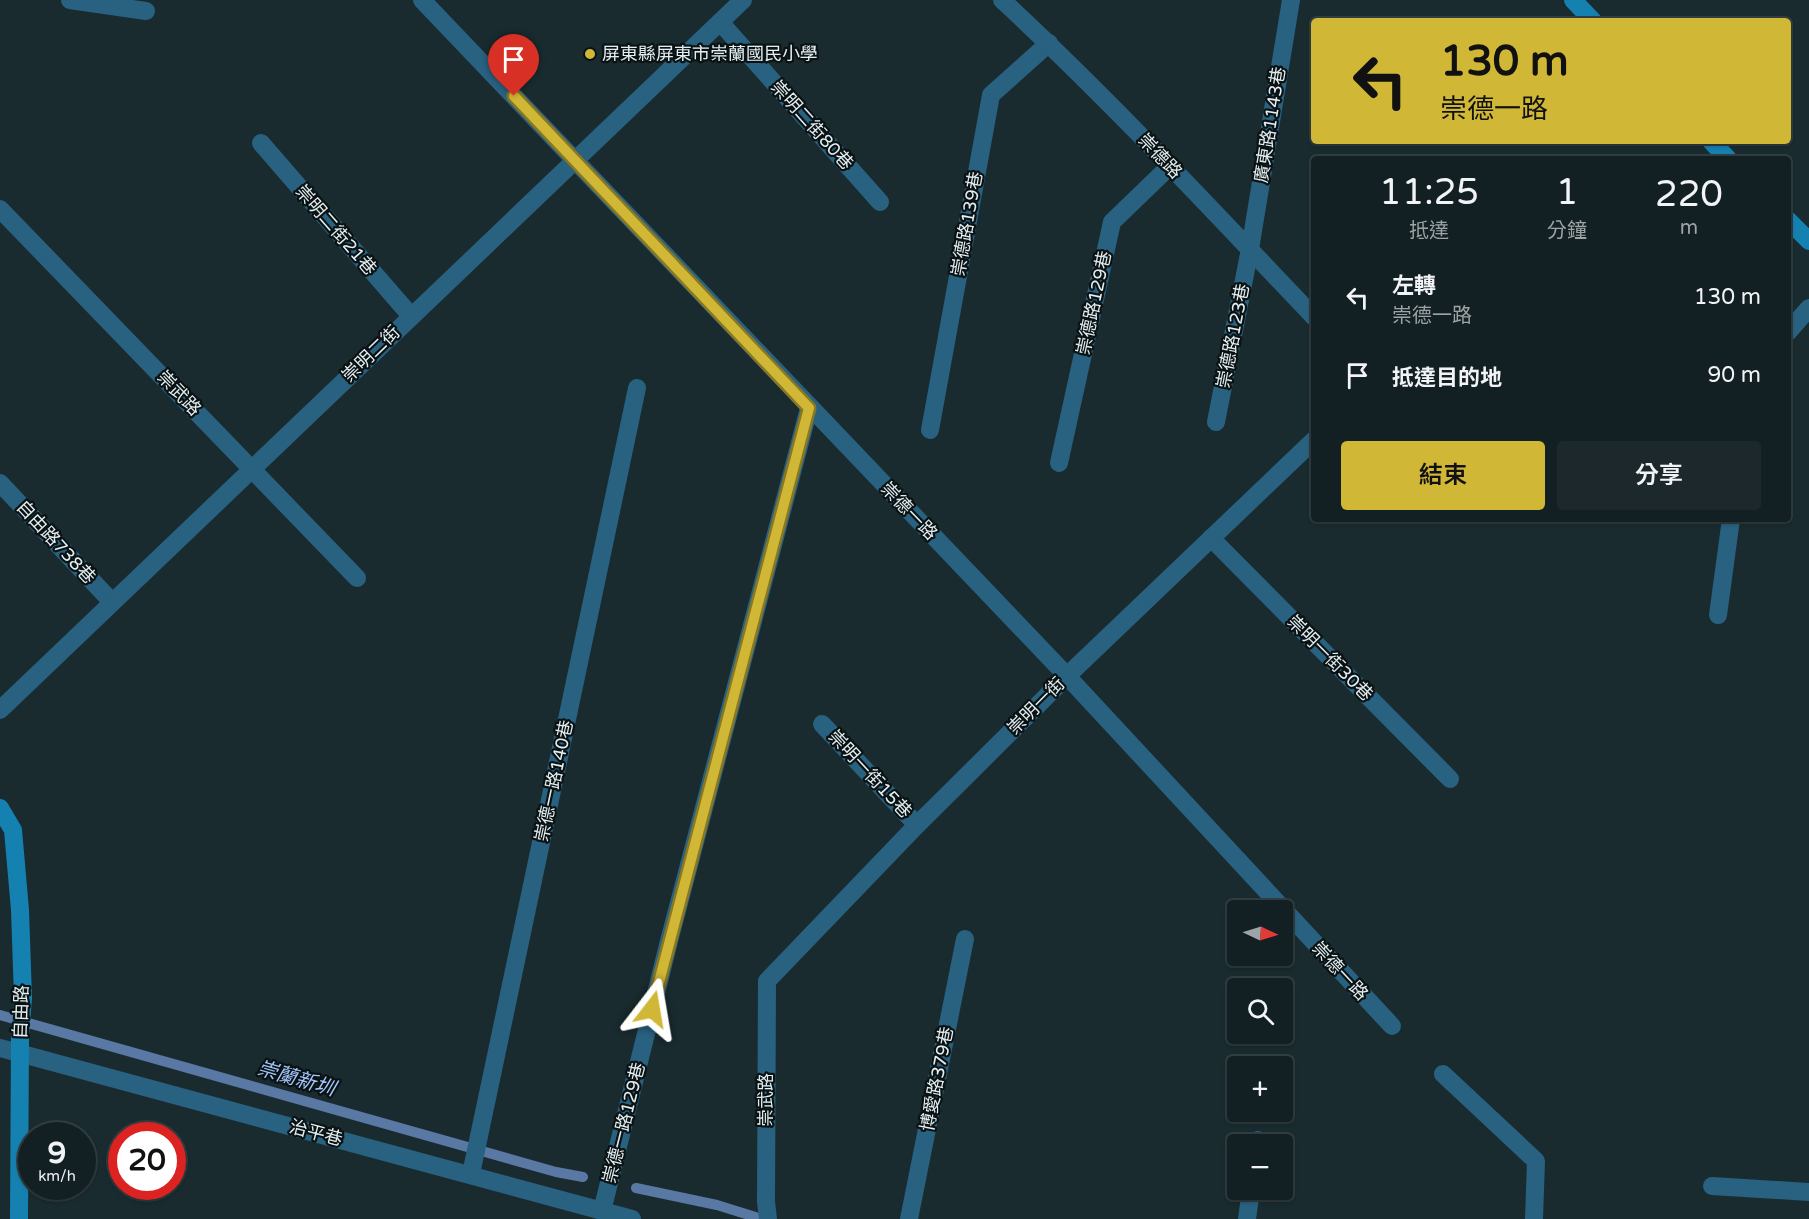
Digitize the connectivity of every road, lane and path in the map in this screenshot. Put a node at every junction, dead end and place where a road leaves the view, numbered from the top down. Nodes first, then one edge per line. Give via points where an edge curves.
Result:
1 (70, 0) edge
2 (422, 0) edge
3 (743, 0) edge
4 (1002, 0) edge
5 (1291, 0) edge
6 (1573, 0) edge
7 (146, 11) dead end
8 (1590, 18) edge
9 (720, 22) junction
10 (1049, 43) junction
11 (261, 143) dead end
12 (1714, 144) edge
13 (1725, 156) edge
14 (576, 159) junction
15 (1170, 166) junction
16 (880, 202) dead end
17 (0, 209) edge
18 (1791, 223) edge
19 (1809, 241) edge
20 (1250, 249) junction
21 (1809, 308) edge
22 (1311, 314) edge
23 (411, 316) junction
24 (1791, 329) edge
25 (637, 388) dead end
26 (809, 408) junction
27 (1216, 422) dead end
28 (930, 430) dead end
29 (1311, 443) edge
30 (1059, 463) dead end
31 (251, 468) junction
32 (0, 483) edge
33 (1731, 522) edge
34 (1211, 538) junction
35 (357, 578) dead end
36 (112, 602) junction
37 (1718, 615) dead end
38 (1067, 676) junction
39 (0, 710) edge
40 (822, 724) dead end
41 (1450, 779) dead end
42 (0, 808) edge
43 (917, 825) junction
44 (965, 939) dead end
45 (767, 981) joint
46 (1392, 1026) dead end
47 (20, 1044) junction
48 (0, 1048) edge
49 (1443, 1074) dead end
50 (472, 1170) junction
51 (1712, 1186) dead end
52 (1809, 1192) edge
53 (1250, 1200) edge
54 (767, 1210) edge
55 (602, 1211) junction
56 (18, 1219) edge
57 (632, 1219) edge
58 (909, 1219) edge
59 (1247, 1219) edge
60 (1534, 1219) edge

1 - 7 street
2 - 14 street, 崇德一路
3 - 9 street, 崇明二街
4 - 10 street, 崇德路
5 - 20 street, 廣東路1143巷
6 - 8 street
9 - 14 street, 崇明二街
9 - 16 street, 崇明二街80巷
10 - 15 street, 崇德路
10 - 28 street, 崇德路139巷 via 991,95
11 - 23 street, 崇明二街21巷
12 - 13 street
14 - 23 street, 崇明二街
14 - 26 street, 崇德一路
15 - 20 street, 崇德路
15 - 30 street, 崇德路129巷 via 1112,222
17 - 31 street, 崇武路
18 - 19 street
20 - 22 street, 崇德路
20 - 27 street, 崇德路123巷
21 - 24 street
23 - 31 street, 崇明二街
25 - 50 street, 崇德一路140巷
26 - 38 street, 崇德一路
26 - 55 street, 崇德一路129巷
29 - 34 street, 崇明一街
31 - 35 street, 崇武路
31 - 36 street, 崇明二街
32 - 36 street, 自由路738巷
33 - 37 street
34 - 38 street, 崇明一街
34 - 41 street, 崇明一街30巷
36 - 39 street, 崇明二街
38 - 43 street, 崇明一街
38 - 46 street, 崇德一路
40 - 43 street, 崇明一街15巷
42 - 47 street, 自由路 via 13,830 20,910
43 - 45 street, 崇明一街
44 - 58 street, 博愛路379巷
45 - 54 street, 崇武路
47 - 48 street, 治平巷
47 - 50 street, 治平巷
47 - 56 street, 自由路
49 - 60 street via 1536,1161
50 - 55 street, 治平巷
51 - 52 street
53 - 59 street
55 - 57 street, 治平巷

